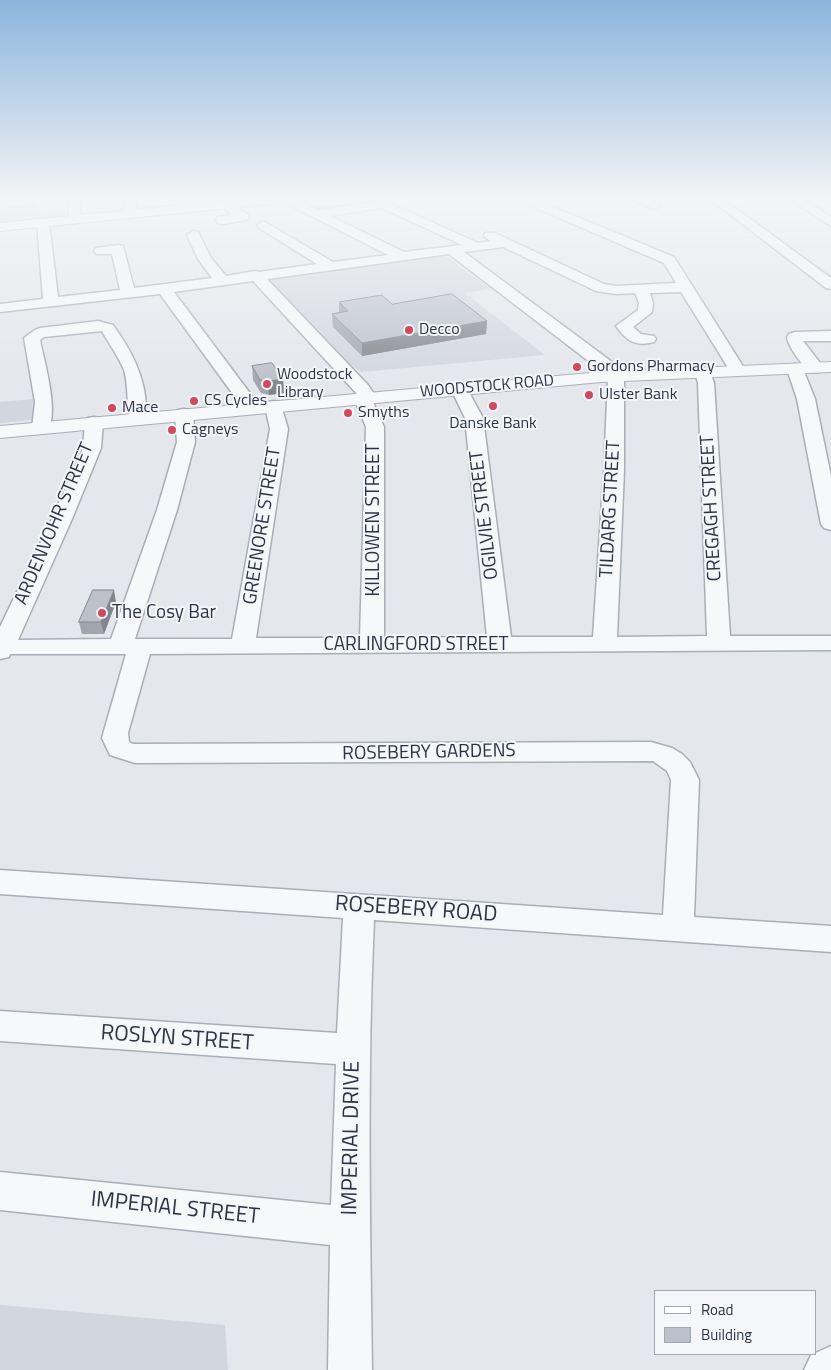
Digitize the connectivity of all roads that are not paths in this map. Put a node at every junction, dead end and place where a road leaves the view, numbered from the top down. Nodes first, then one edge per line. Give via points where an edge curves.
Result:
1 (47, 260) edge
2 (120, 260) edge
3 (206, 260) edge
4 (320, 260) edge
5 (379, 260) edge
6 (465, 260) edge
7 (542, 260) edge
8 (669, 260) edge
9 (797, 260) edge
10 (330, 266) junction
11 (255, 275) junction
12 (221, 280) junction
13 (831, 285) edge
14 (687, 287) junction
15 (164, 289) junction
16 (641, 289) junction
17 (128, 293) junction
18 (51, 302) junction
19 (0, 308) edge
20 (831, 336) edge
21 (648, 339) dead end
22 (824, 368) edge
23 (795, 369) junction
24 (738, 372) junction
25 (703, 373) junction
26 (616, 376) junction
27 (459, 389) junction
28 (370, 397) junction
29 (274, 406) junction
30 (252, 408) junction
31 (184, 414) junction
32 (138, 418) junction
33 (94, 422) junction
34 (41, 428) junction
35 (0, 432) edge
36 (829, 500) edge
37 (831, 524) edge
38 (605, 643) junction
39 (719, 643) junction
40 (831, 643) edge
41 (500, 644) junction
42 (372, 645) junction
43 (131, 646) junction
44 (244, 646) junction
45 (1, 648) edge
46 (0, 882) edge
47 (359, 906) junction
48 (678, 928) junction
49 (831, 939) edge
50 (0, 1026) edge
51 (354, 1050) junction
52 (0, 1191) edge
53 (350, 1227) junction
54 (831, 1368) edge
55 (350, 1370) edge
56 (826, 1370) edge

1 - 18 street
2 - 17 street
3 - 12 street
4 - 10 street
5 - 10 street
6 - 26 street
7 - 16 street via 601,288
8 - 14 street
9 - 13 street
10 - 11 street
11 - 12 street
11 - 28 street, KILLOWEN STREET
12 - 15 street
14 - 16 street
14 - 24 street
15 - 17 street
15 - 30 street
16 - 21 street via 646,303 645,312 624,326 637,339
17 - 18 street
18 - 19 street
20 - 22 street via 796,337 796,344
22 - 23 street, WOODSTOCK ROAD
23 - 24 street, WOODSTOCK ROAD
23 - 36 street via 806,399
24 - 25 street, WOODSTOCK ROAD
25 - 26 street, WOODSTOCK ROAD
25 - 39 street, CREGAGH STREET
26 - 27 street, WOODSTOCK ROAD
26 - 38 street, TILDARG STREET
27 - 28 street, WOODSTOCK ROAD
27 - 41 street, OGILVIE STREET via 474,418
28 - 29 street, WOODSTOCK ROAD
28 - 42 street, KILLOWEN STREET via 375,427
29 - 30 street, WOODSTOCK ROAD
29 - 44 street, GREENORE STREET via 278,429
30 - 31 street, WOODSTOCK ROAD
31 - 32 street, WOODSTOCK ROAD
31 - 43 street via 186,442
32 - 33 street, WOODSTOCK ROAD
32 - 34 street via 132,370 108,328 98,326 40,333 32,338 44,402
33 - 34 street, WOODSTOCK ROAD
33 - 45 street, ARDENVOHR STREET via 92,448
34 - 35 street, WOODSTOCK ROAD
36 - 37 street
38 - 39 street, CARLINGFORD STREET
38 - 41 street, CARLINGFORD STREET
39 - 40 street, CARLINGFORD STREET
41 - 42 street, CARLINGFORD STREET
42 - 44 street, CARLINGFORD STREET
43 - 44 street, CARLINGFORD STREET
43 - 45 street, CARLINGFORD STREET
43 - 48 street, ROSEBERY GARDENS via 114,741 124,752 651,752 671,758 683,771 685,780
46 - 47 street, ROSEBERY ROAD
47 - 48 street, ROSEBERY ROAD
47 - 51 street, IMPERIAL DRIVE
48 - 49 street, ROSEBERY ROAD
50 - 51 street, ROSLYN STREET
51 - 53 street, IMPERIAL DRIVE
52 - 53 street, IMPERIAL STREET
53 - 55 street, IMPERIAL DRIVE
54 - 56 street

